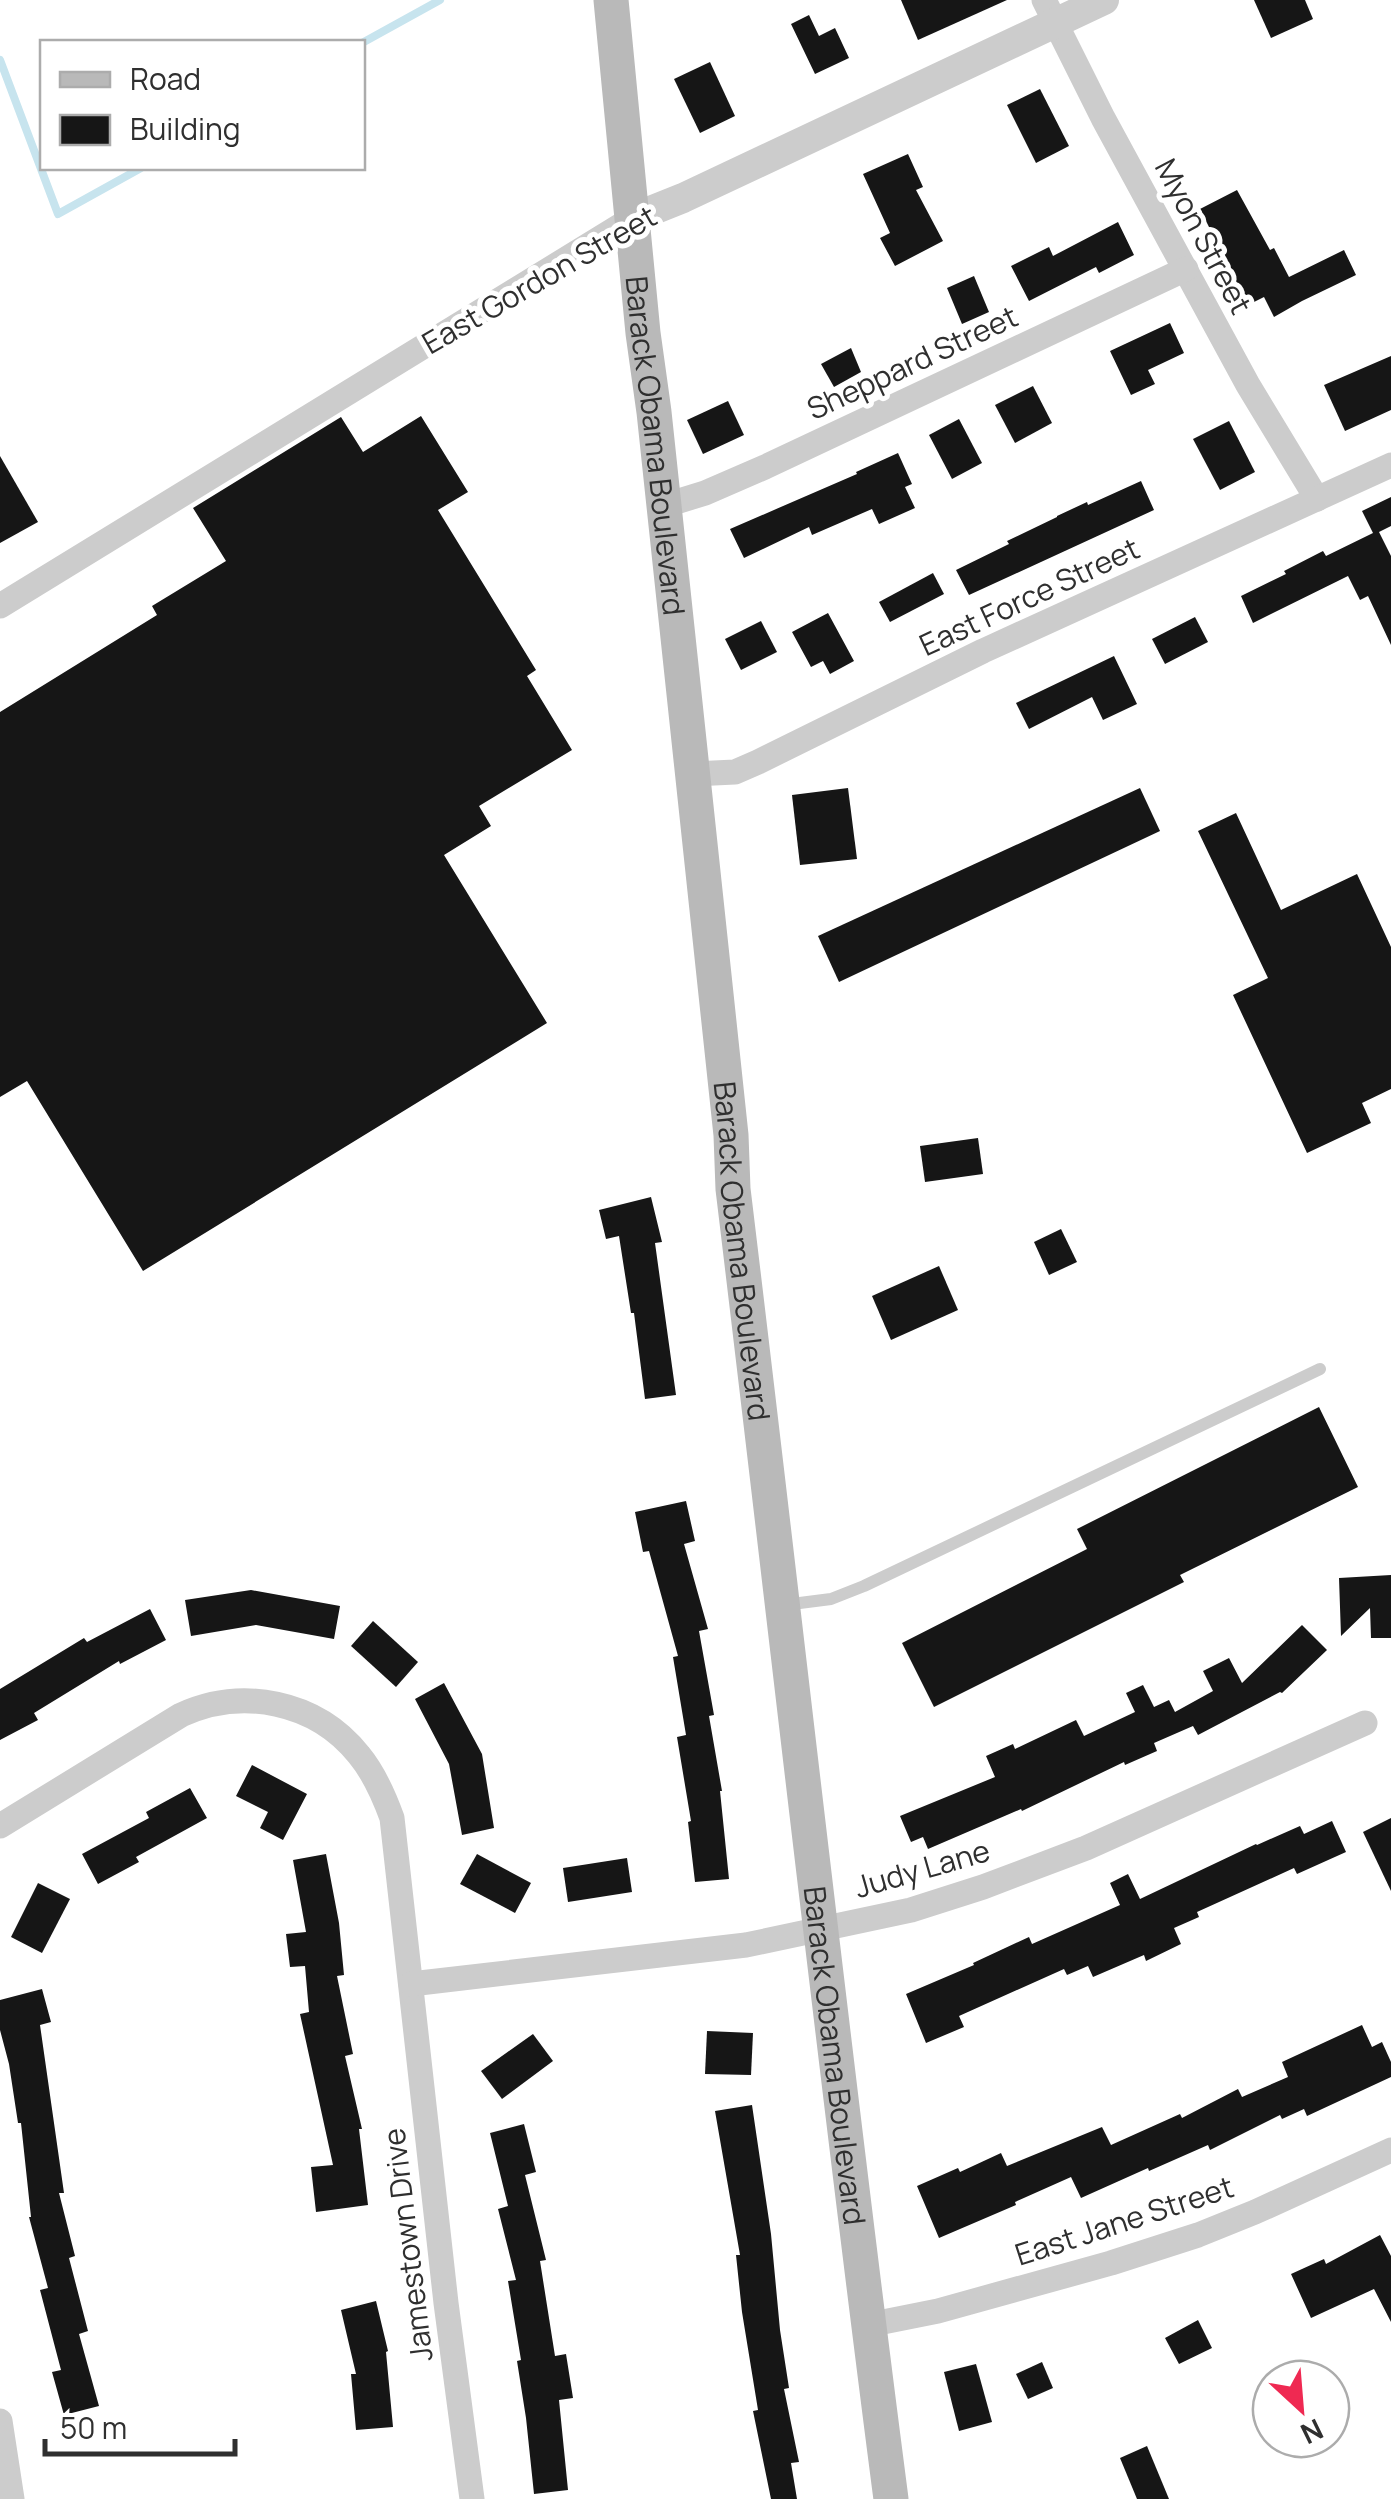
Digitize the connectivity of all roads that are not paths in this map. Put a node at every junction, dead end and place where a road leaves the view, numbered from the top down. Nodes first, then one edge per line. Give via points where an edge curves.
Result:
1 (610, 0) edge
2 (1104, 0) edge
3 (1050, 11) edge
4 (634, 218) junction
5 (1186, 269) junction
6 (1391, 464) edge
7 (1317, 499) junction
8 (663, 506) junction
9 (0, 606) edge
10 (693, 774) junction
11 (1320, 1369) dead end
12 (783, 1605) junction
13 (1365, 1724) dead end
14 (0, 1826) edge
15 (822, 1929) junction
16 (411, 1984) junction
17 (1391, 2150) edge
18 (868, 2324) junction
19 (0, 2421) edge
20 (12, 2499) edge
21 (472, 2499) edge
22 (891, 2499) edge

1 - 4 main road, Barack Obama Boulevard
2 - 3 street, East Gordon Street
3 - 4 street, East Gordon Street
3 - 5 street, Myon Street
4 - 8 main road, Barack Obama Boulevard
4 - 9 street, East Gordon Street
5 - 7 street, Myon Street
5 - 8 street, Sheppard Street via 765,467
6 - 7 street, East Force Street
7 - 10 street, East Force Street via 758,762 735,772
8 - 10 main road, Barack Obama Boulevard
10 - 12 main road, Barack Obama Boulevard
11 - 12 lane via 864,1586 831,1599
12 - 15 main road, Barack Obama Boulevard
13 - 15 street, Judy Lane via 983,1887
14 - 16 street, Jamestown Drive via 199,1707 264,1701 293,1707 359,1754 386,1800
15 - 16 street, Judy Lane via 746,1945
15 - 18 main road, Barack Obama Boulevard
16 - 21 street, Jamestown Drive
17 - 18 street, East Jane Street via 1256,2212 1111,2264
18 - 22 main road, Barack Obama Boulevard
19 - 20 street

